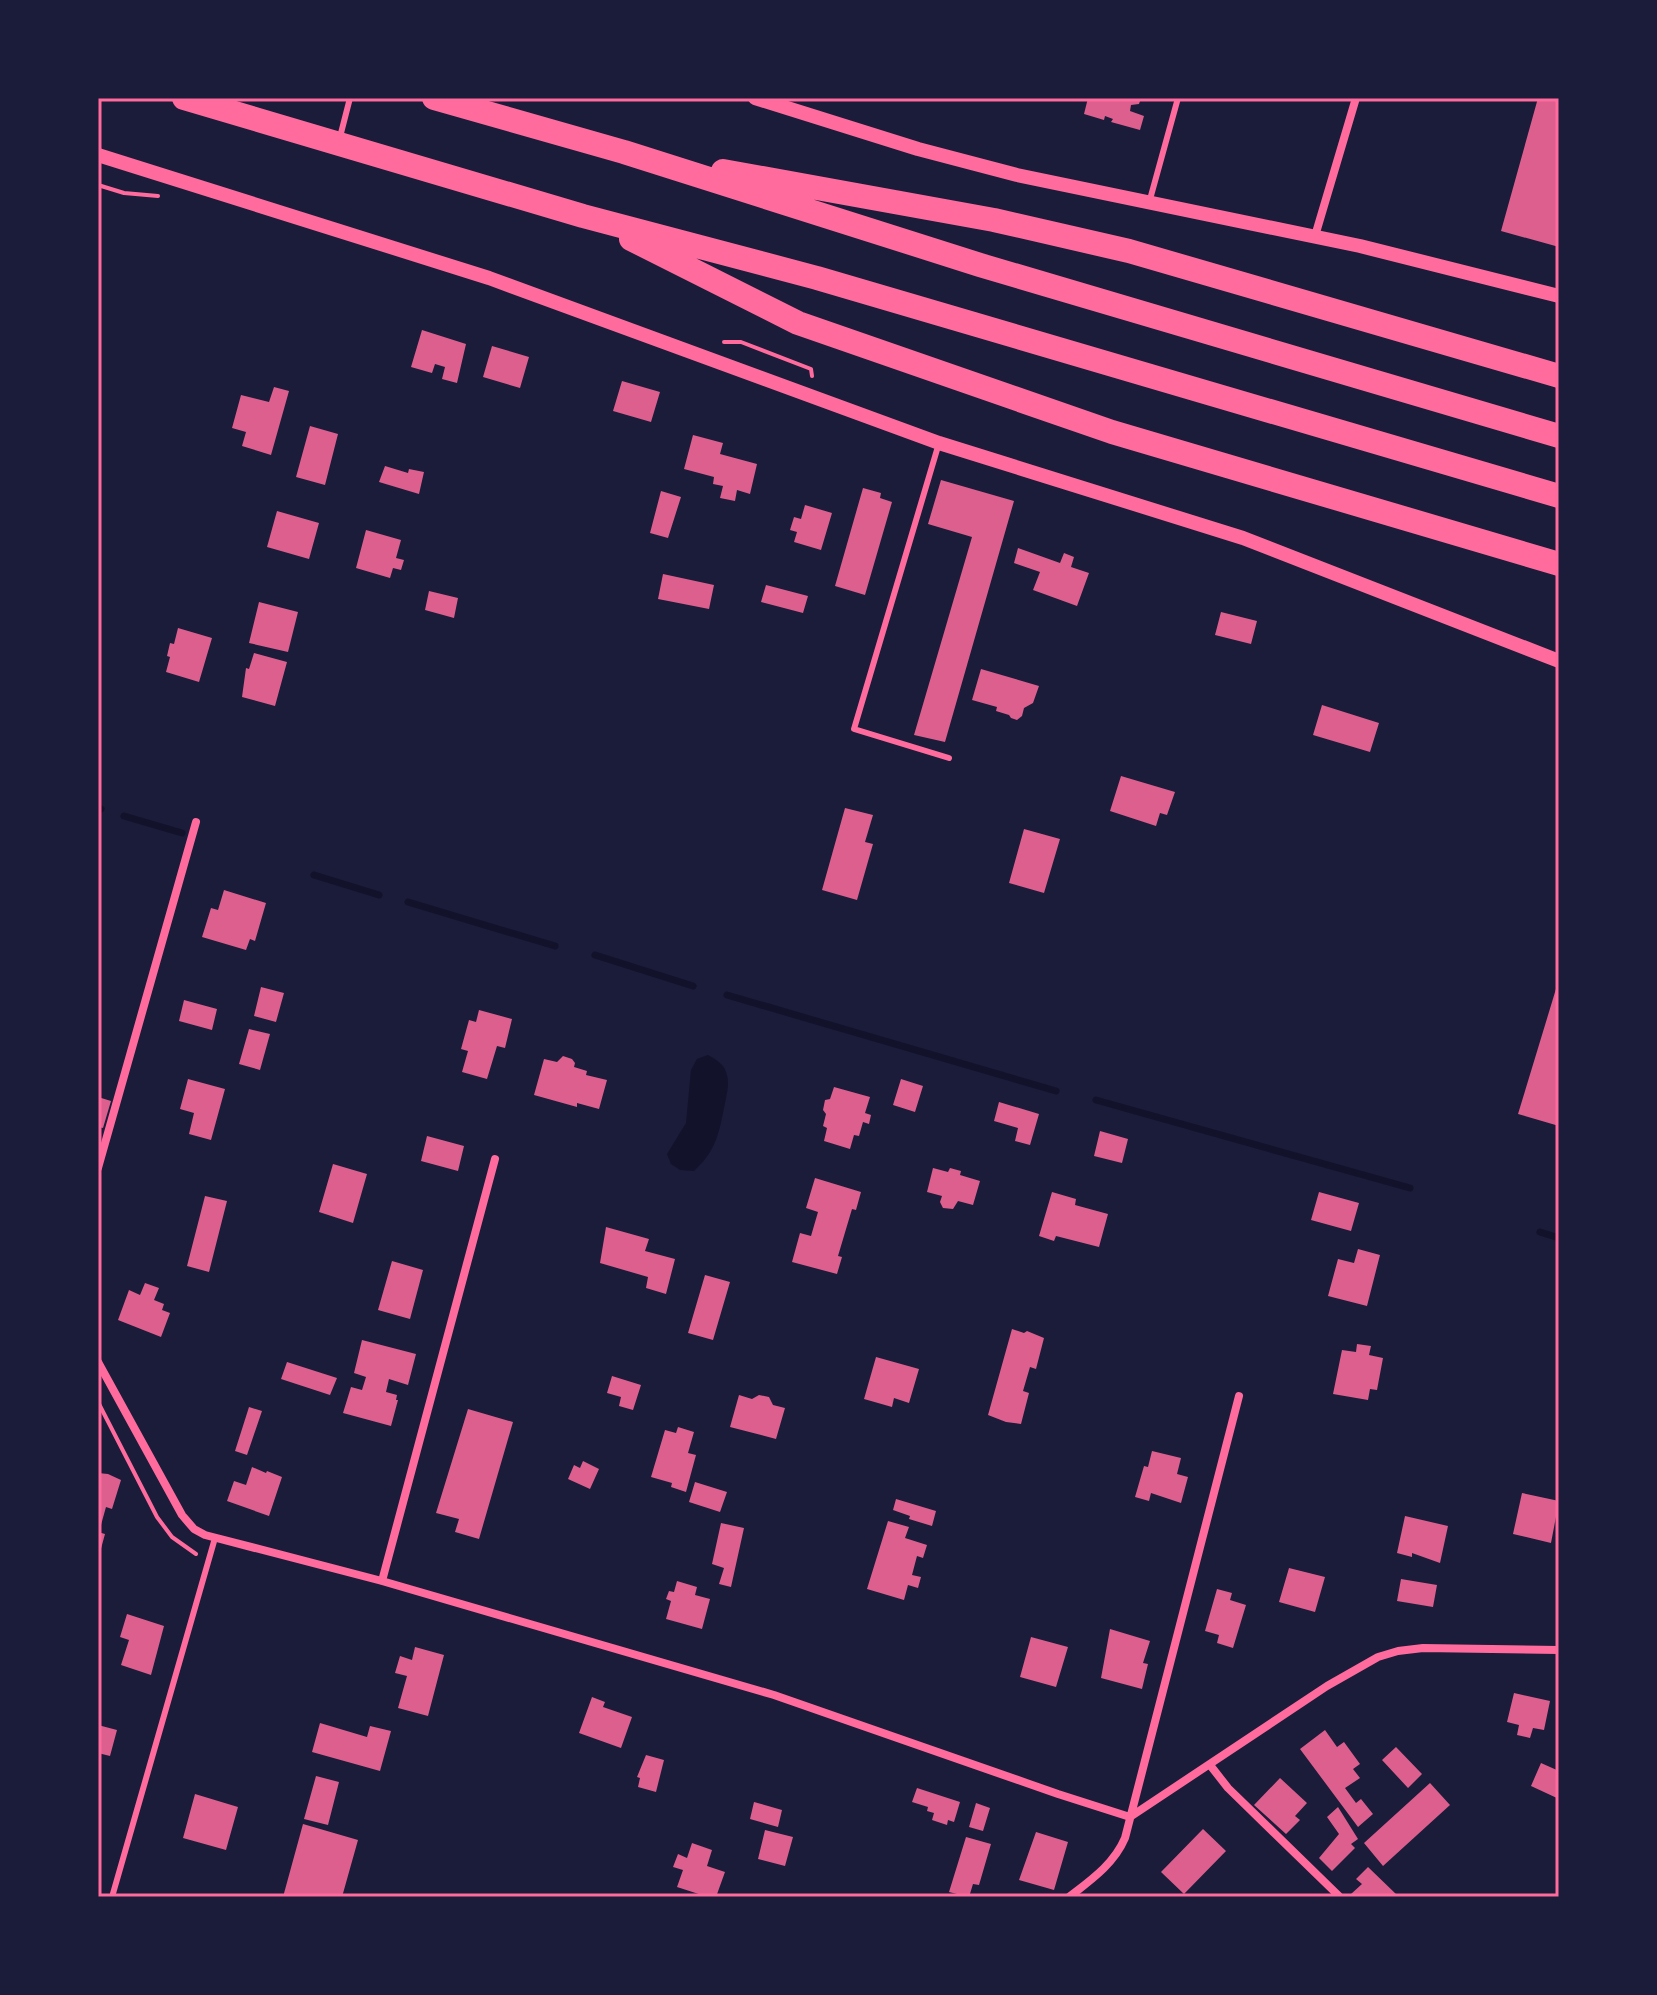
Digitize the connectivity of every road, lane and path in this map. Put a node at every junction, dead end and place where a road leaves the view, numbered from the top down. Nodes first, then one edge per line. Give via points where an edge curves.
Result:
1 (184, 98) edge
2 (350, 98) edge
3 (434, 98) edge
4 (755, 98) edge
5 (1178, 98) edge
6 (1356, 98) edge
7 (338, 143) junction
8 (624, 152) junction
9 (98, 155) edge
10 (1149, 203) junction
11 (583, 216) junction
12 (1315, 236) junction
13 (1559, 296) edge
14 (1559, 376) edge
15 (1559, 436) edge
16 (939, 443) junction
17 (1559, 496) edge
18 (1553, 565) edge
19 (1559, 661) edge
20 (949, 758) dead end
21 (196, 822) dead end
22 (495, 1159) dead end
23 (98, 1168) edge
24 (98, 1362) edge
25 (1239, 1396) dead end
26 (98, 1402) edge
27 (215, 1538) junction
28 (208, 1562) junction
29 (382, 1581) junction
30 (1559, 1650) edge
31 (1210, 1765) junction
32 (1130, 1817) junction
33 (112, 1897) edge
34 (1069, 1897) edge
35 (1340, 1897) edge

1 - 7 highway
2 - 7 lane
3 - 8 highway
4 - 10 street via 918,149
5 - 10 lane
6 - 12 street
7 - 11 highway
8 - 14 highway via 994,220 1114,248
8 - 15 highway via 980,265
9 - 16 street via 489,278
10 - 12 street
11 - 17 highway via 817,278
11 - 18 highway via 798,323 1112,432
12 - 13 street
16 - 19 street via 1243,538
16 - 20 lane via 854,729
21 - 23 street
22 - 29 street
24 - 27 street via 182,1515 194,1529
25 - 32 street
26 - 28 path via 157,1517 172,1537
27 - 28 lane
27 - 29 street
28 - 33 lane
29 - 32 street via 774,1695
30 - 31 street via 1423,1648 1378,1657
31 - 32 street
31 - 35 street
32 - 34 street via 1115,1857

